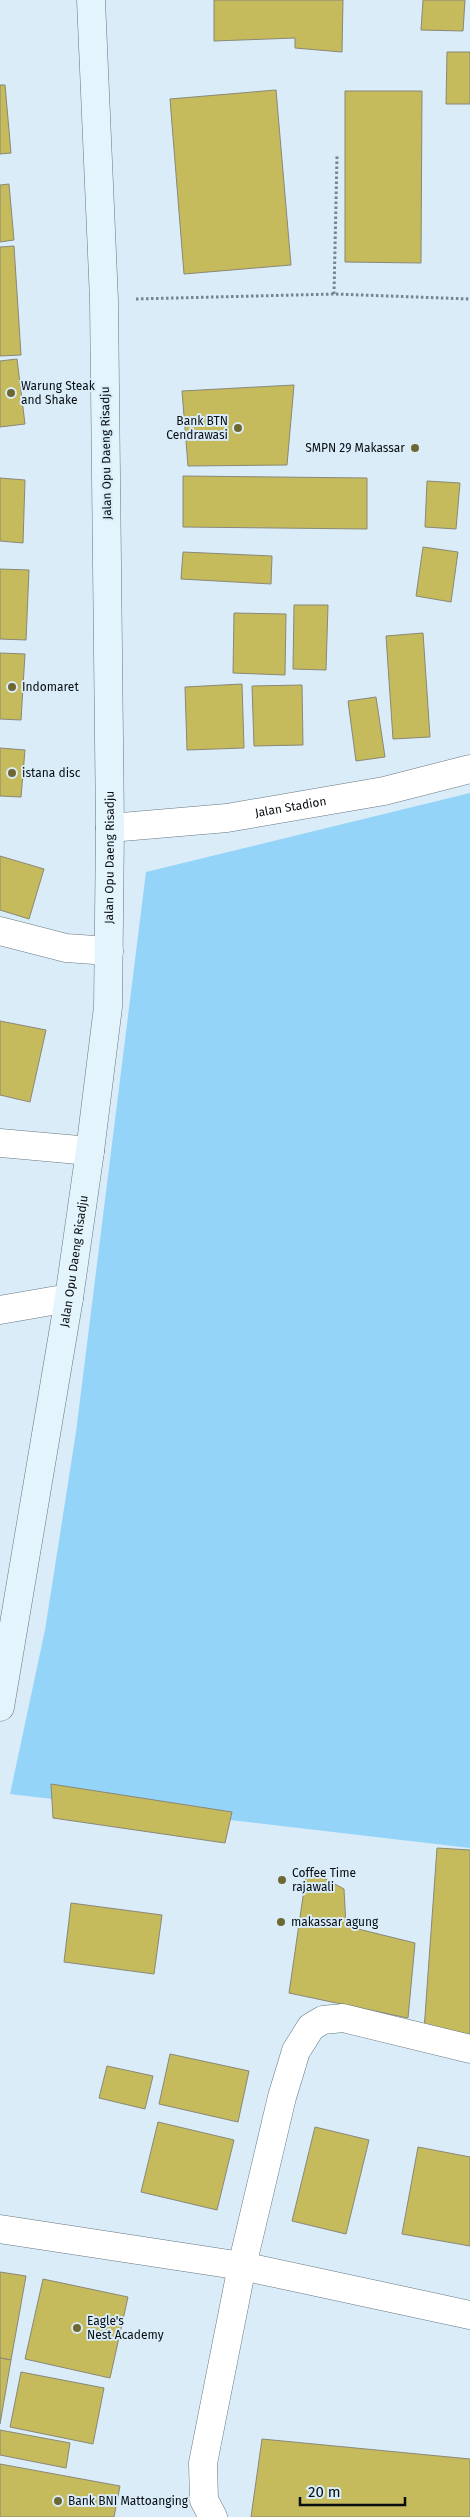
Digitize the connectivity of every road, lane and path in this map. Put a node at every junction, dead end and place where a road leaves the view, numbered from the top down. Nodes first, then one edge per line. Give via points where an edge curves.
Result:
1 (90, 0) edge
2 (337, 156) dead end
3 (334, 294) junction
4 (470, 299) edge
5 (104, 300) junction
6 (470, 769) edge
7 (110, 828) junction
8 (0, 931) edge
9 (109, 951) junction
10 (0, 1143) edge
11 (90, 1151) junction
12 (68, 1298) junction
13 (0, 1310) edge
14 (0, 1707) edge
15 (470, 2049) edge
16 (0, 2229) edge
17 (242, 2266) junction
18 (470, 2315) edge
19 (213, 2517) edge

1 - 5 main road, Jalan Opu Daeng Risadju
2 - 3 path
3 - 4 path
3 - 5 path
5 - 7 main road, Jalan Opu Daeng Risadju
6 - 7 street, Jalan Stadion via 384,791 227,818
7 - 9 main road, Jalan Opu Daeng Risadju
8 - 9 street via 66,948
9 - 11 main road, Jalan Opu Daeng Risadju via 108,1007
10 - 11 street
11 - 12 main road, Jalan Opu Daeng Risadju
12 - 13 street
12 - 14 main road, Jalan Opu Daeng Risadju
15 - 17 street via 343,2018 323,2020 311,2026 296,2051 282,2097
16 - 17 street
17 - 18 street
17 - 19 street via 203,2463 204,2500

